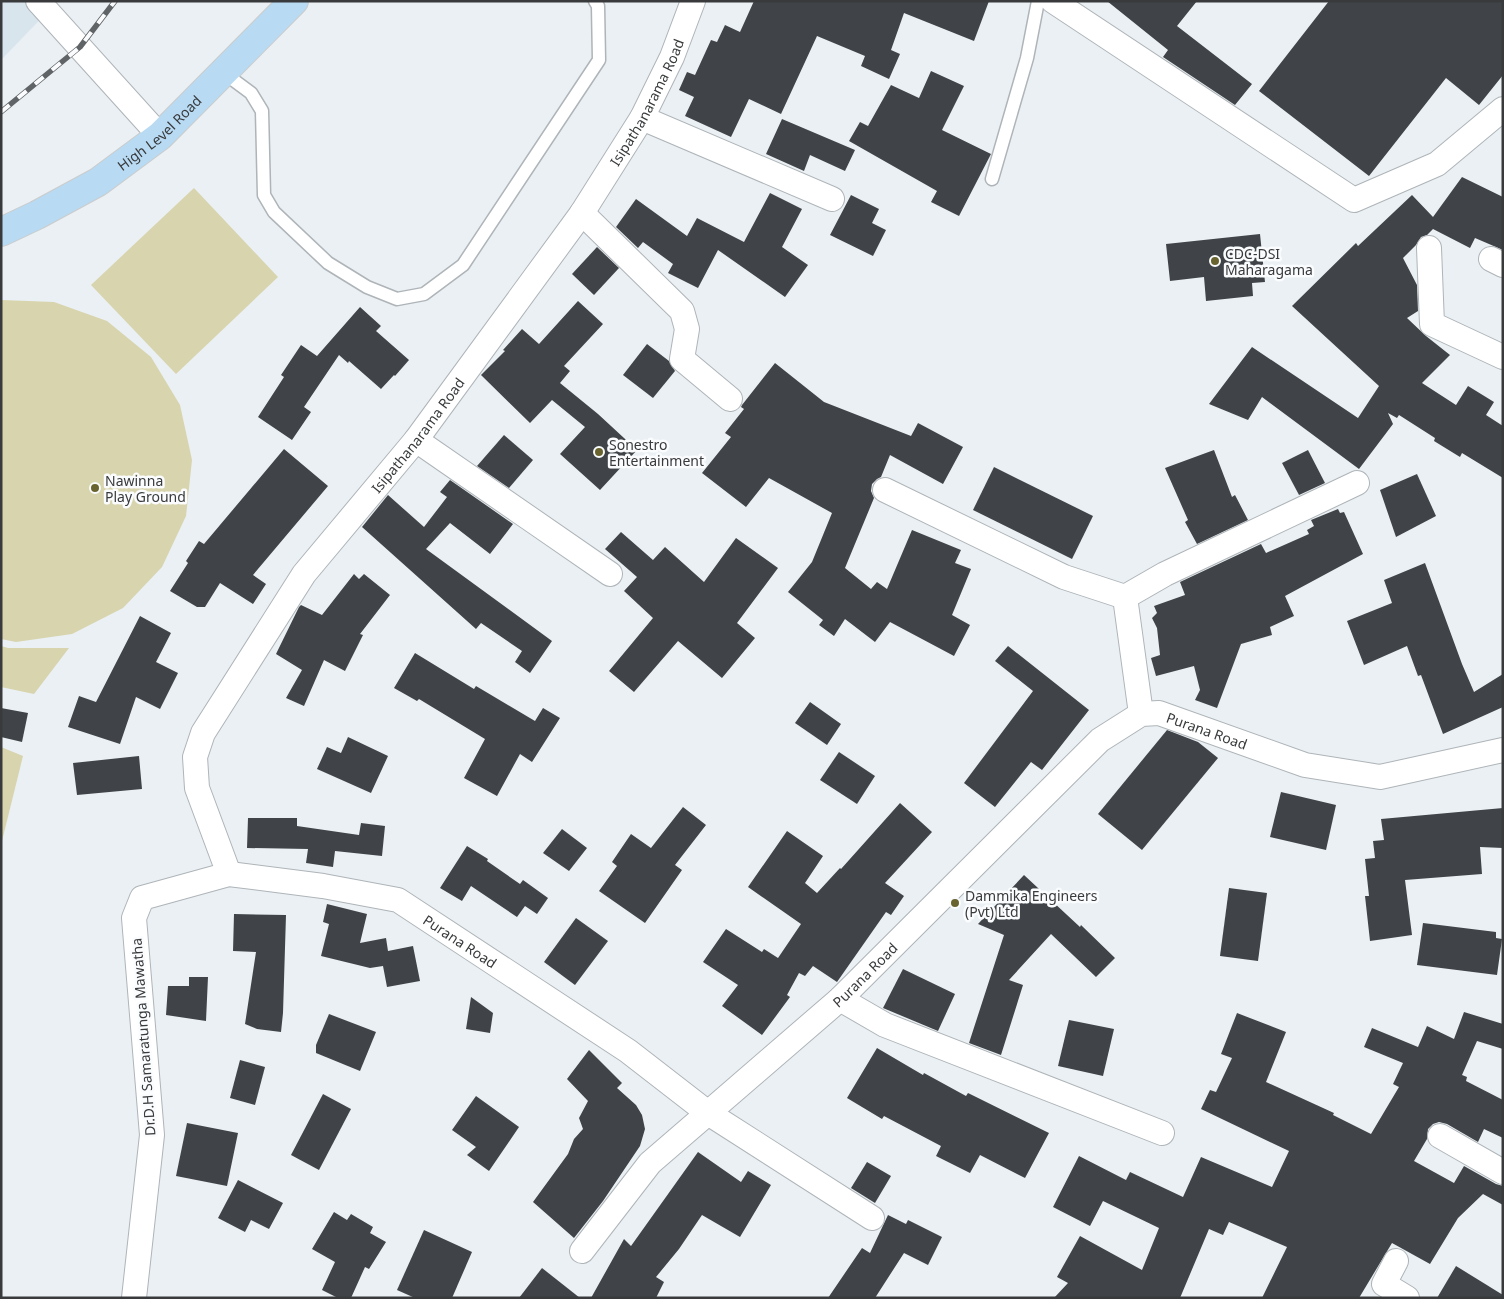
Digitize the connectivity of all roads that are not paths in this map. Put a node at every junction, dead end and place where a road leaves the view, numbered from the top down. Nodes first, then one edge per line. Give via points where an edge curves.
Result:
1 (38, 1) edge
2 (294, 1) edge
3 (595, 1) edge
4 (693, 1) edge
5 (1038, 1) edge
6 (1053, 1) edge
7 (224, 73) junction
8 (1503, 109) edge
9 (642, 118) junction
10 (160, 136) junction
11 (992, 179) dead end
12 (832, 199) dead end
13 (582, 213) junction
14 (1, 232) edge
15 (1429, 248) dead end
16 (1503, 357) edge
17 (730, 399) dead end
18 (416, 440) junction
19 (1357, 483) dead end
20 (885, 490) dead end
21 (610, 574) dead end
22 (1125, 597) junction
23 (1141, 714) junction
24 (1503, 750) edge
25 (229, 874) junction
26 (840, 998) junction
27 (708, 1113) junction
28 (1162, 1133) dead end
29 (1440, 1136) dead end
30 (1503, 1172) edge
31 (872, 1218) dead end
32 (582, 1251) dead end
33 (1396, 1261) dead end
34 (134, 1298) edge
35 (1407, 1298) edge

1 - 10 street
2 - 7 highway, High Level Road
3 - 7 lane via 598,6 599,60 463,266 424,294 397,299 366,288 328,264 274,212 264,195 262,111 251,93
4 - 9 street, Isipathanarama Road via 672,56
5 - 11 lane via 1027,58
6 - 8 street via 1354,200 1437,164
7 - 10 highway, High Level Road
9 - 12 street
9 - 13 street, Isipathanarama Road
10 - 14 highway, High Level Road via 98,182
13 - 17 street via 682,311 687,329 682,360
13 - 18 street, Isipathanarama Road
15 - 16 street via 1432,324
18 - 21 street
18 - 25 street, Isipathanarama Road via 304,574 203,733 195,757 197,788
19 - 22 street via 1165,574
20 - 22 street via 1064,577
22 - 23 street
23 - 24 street, Purana Road via 1159,713 1305,765 1380,777
23 - 26 street, Purana Road via 1100,740
25 - 27 street, Purana Road via 398,900 628,1050
25 - 34 street, Dr.D.H Samaratunga Mawatha via 142,898 134,918 152,1135
26 - 27 street, Purana Road
26 - 28 street via 885,1026
27 - 31 street
27 - 32 street via 650,1163
29 - 30 street
33 - 35 street via 1384,1284

